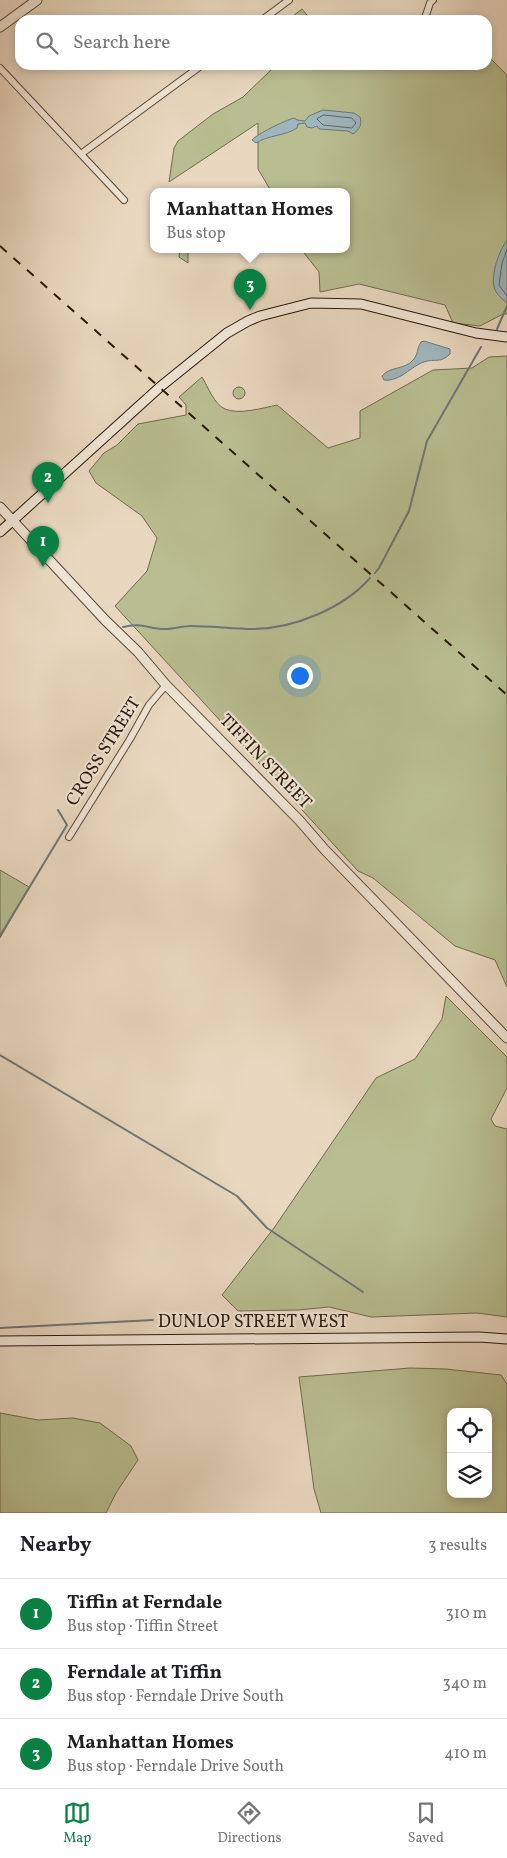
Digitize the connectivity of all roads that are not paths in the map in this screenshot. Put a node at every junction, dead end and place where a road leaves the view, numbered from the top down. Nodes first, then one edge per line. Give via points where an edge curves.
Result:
1 (37, 0) edge
2 (289, 0) edge
3 (433, 0) edge
4 (16, 15) edge
5 (269, 15) edge
6 (426, 15) dead end
7 (15, 16) edge
8 (0, 27) edge
9 (0, 68) edge
10 (195, 70) edge
11 (81, 154) junction
12 (124, 200) dead end
13 (507, 337) edge
14 (0, 508) edge
15 (12, 520) junction
16 (0, 532) edge
17 (166, 685) junction
18 (69, 837) dead end
19 (507, 1038) edge
20 (507, 1340) edge
21 (0, 1341) edge

1 - 4 main road
2 - 5 street
3 - 6 street
7 - 8 main road
9 - 11 street
10 - 11 street
11 - 12 street
13 - 15 main road via 476,333 361,304 311,303 260,316 227,333 160,387
14 - 15 main road, TIFFIN STREET
15 - 16 main road
15 - 17 main road, TIFFIN STREET
17 - 18 street, CROSS STREET via 149,705
17 - 19 main road, TIFFIN STREET
20 - 21 main road, DUNLOP STREET WEST via 479,1336

